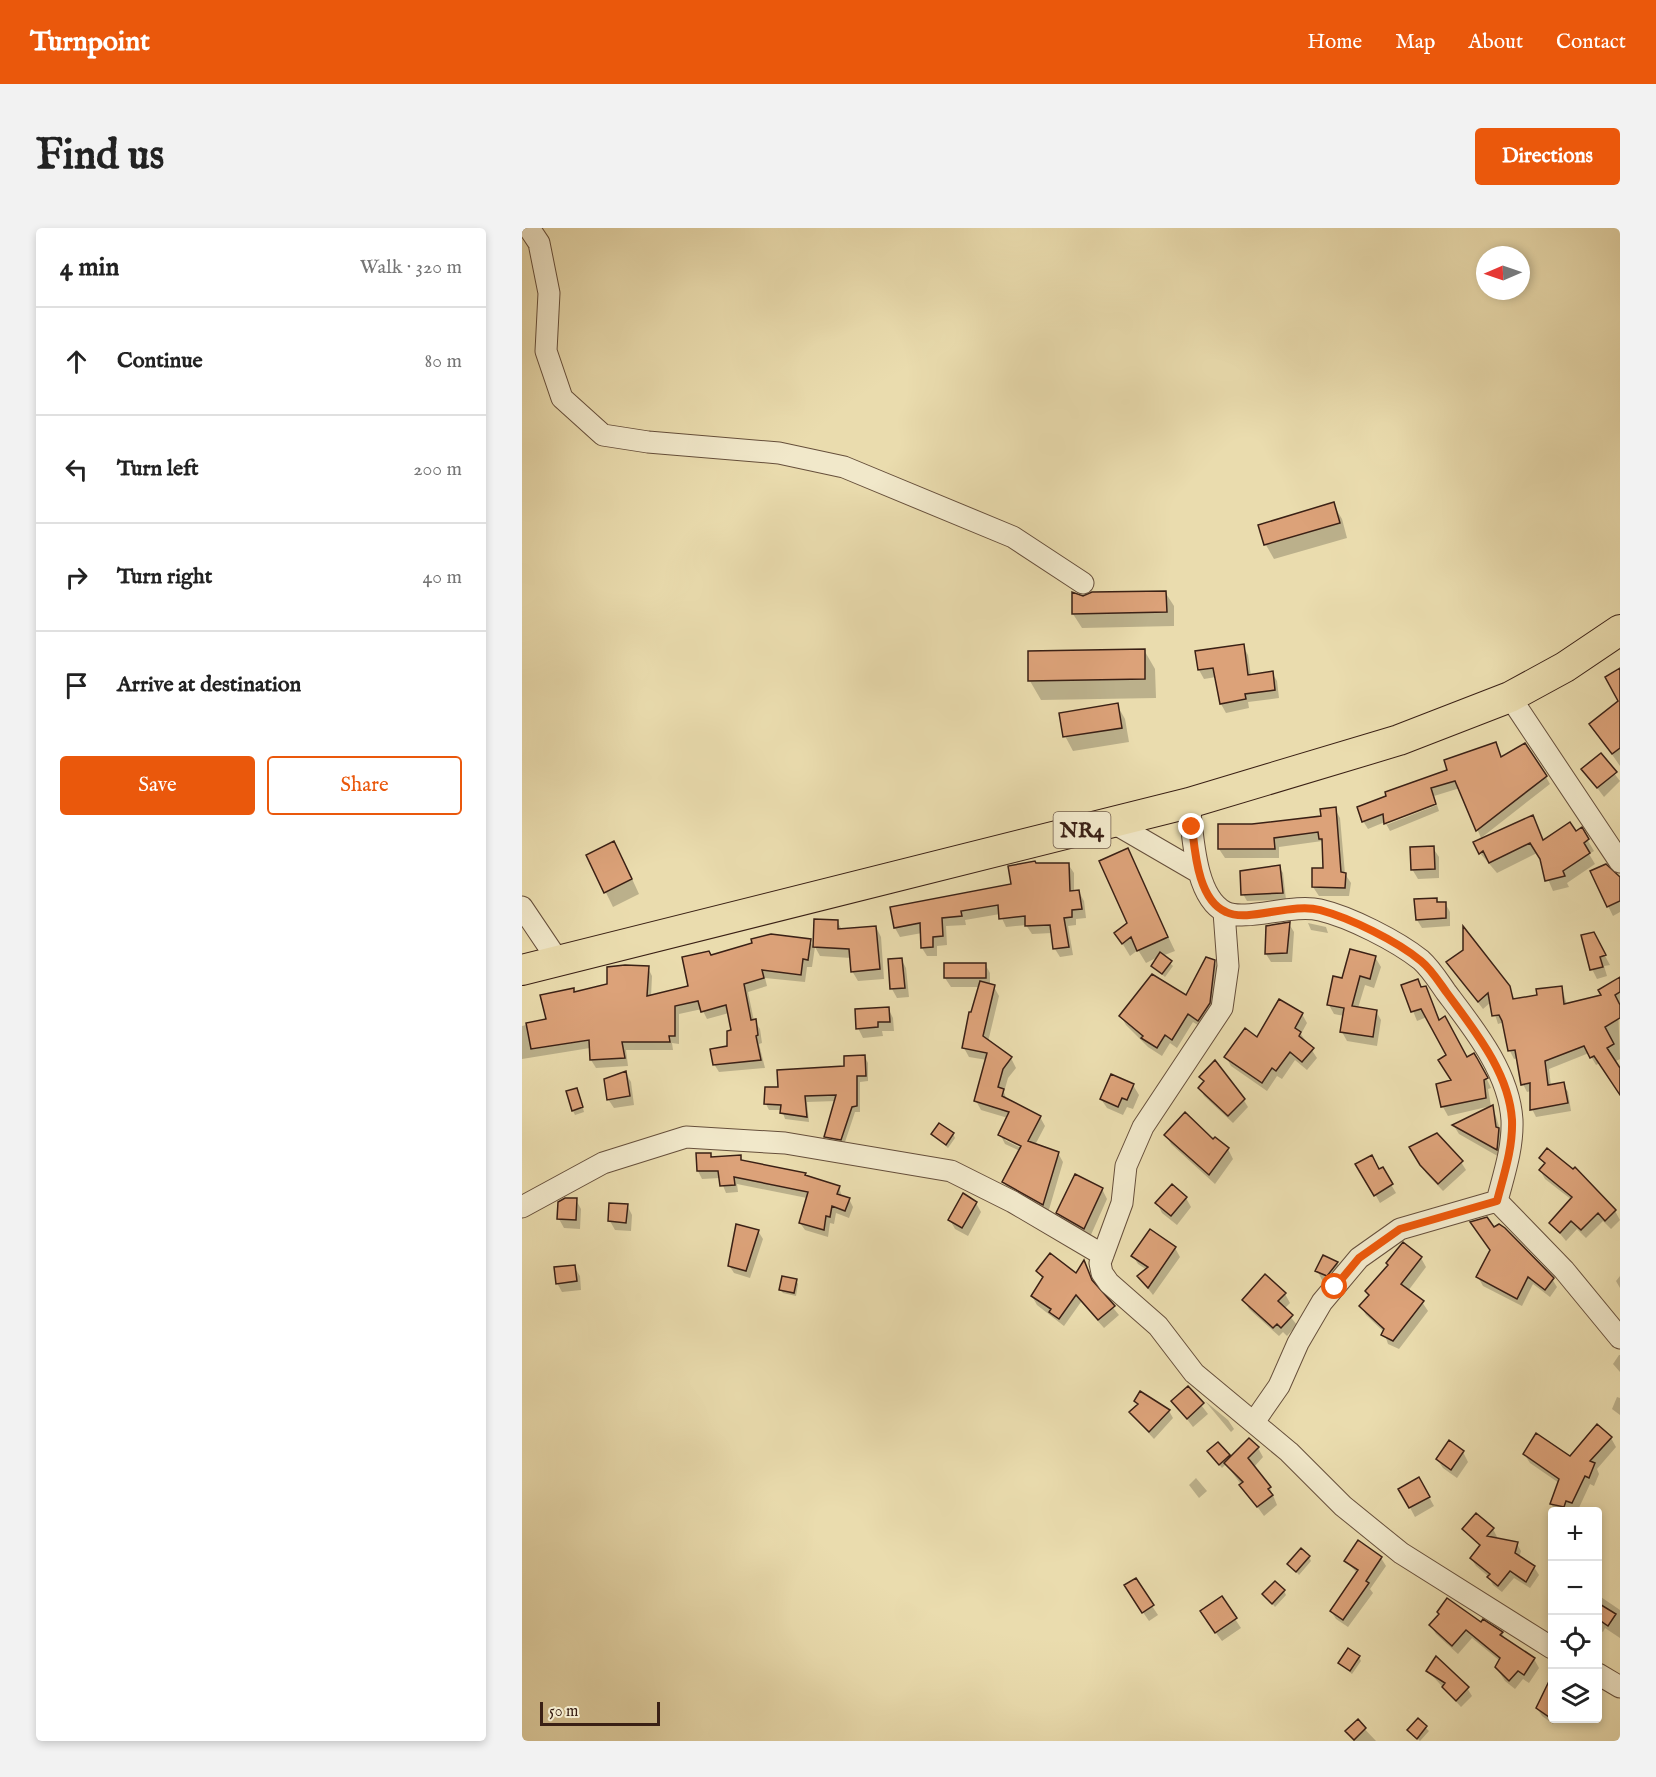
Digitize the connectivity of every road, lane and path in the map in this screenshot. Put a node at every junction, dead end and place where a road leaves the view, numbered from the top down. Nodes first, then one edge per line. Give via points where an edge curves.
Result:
1 (529, 228) edge
2 (1083, 583) dead end
3 (1620, 630) edge
4 (1510, 698) junction
5 (1189, 803) junction
6 (1112, 822) junction
7 (1620, 861) edge
8 (1198, 872) junction
9 (522, 907) edge
10 (1224, 912) junction
11 (557, 960) junction
12 (522, 970) edge
13 (1497, 1201) junction
14 (522, 1208) edge
15 (1103, 1255) junction
16 (1620, 1338) edge
17 (1254, 1422) junction
18 (1548, 1645) edge
19 (1602, 1676) edge
20 (1620, 1687) edge

1 - 2 street via 538,243 549,293 546,351 562,398 603,435 779,453 843,467 1012,537
3 - 4 highway, NR4
4 - 5 highway, NR4 via 1399,740
4 - 7 street
5 - 6 highway, NR4
5 - 8 street
6 - 8 street
6 - 11 highway, NR4
8 - 10 street via 1210,897
9 - 11 street
10 - 13 street via 1238,915 1318,909 1408,950 1424,963 1494,1062 1506,1090 1512,1118 1511,1143
10 - 15 street via 1228,966 1222,1008 1143,1127 1126,1166 1122,1203
11 - 12 highway, NR4
13 - 16 street via 1564,1270
13 - 17 street via 1400,1229 1359,1258 1322,1302 1279,1386
14 - 15 street via 603,1163 686,1137 785,1143 951,1171
15 - 17 street via 1102,1273 1109,1283 1158,1326 1194,1373
17 - 18 street via 1343,1506 1401,1553
19 - 20 street

